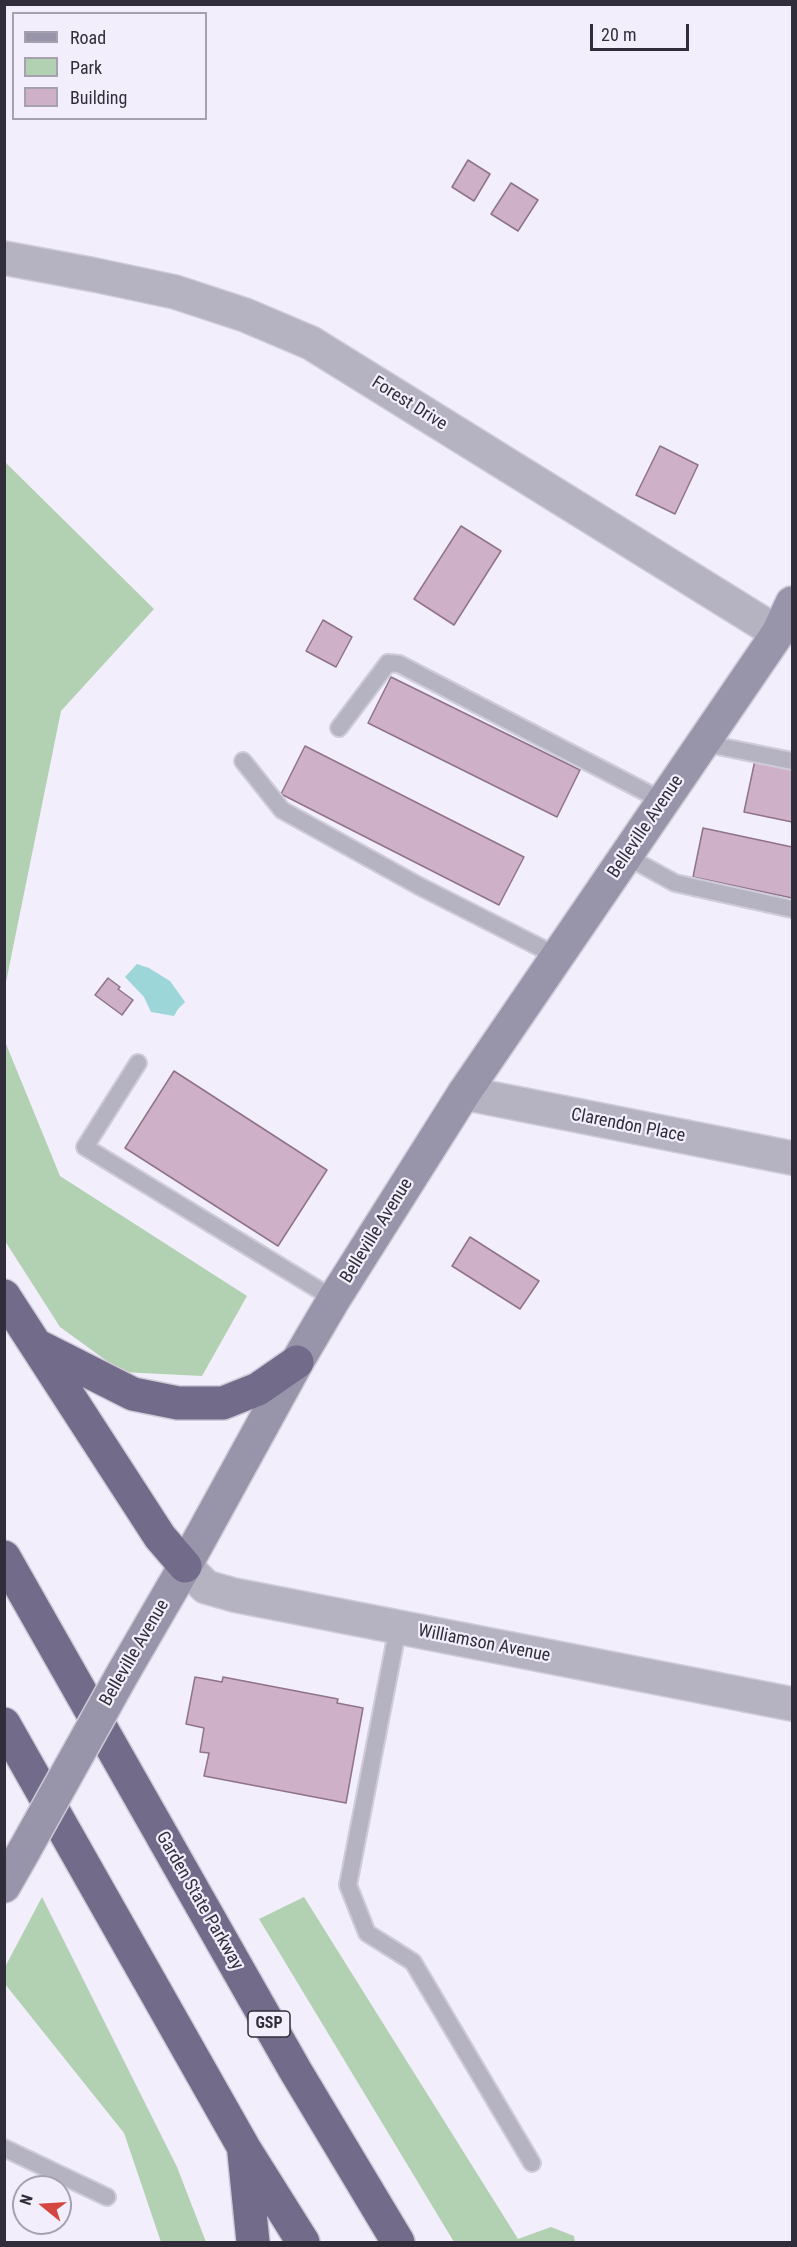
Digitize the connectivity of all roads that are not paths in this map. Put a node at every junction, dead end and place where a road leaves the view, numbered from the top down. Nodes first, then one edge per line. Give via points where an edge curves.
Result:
1 (4, 258) edge
2 (792, 603) edge
3 (778, 633) junction
4 (339, 728) dead end
5 (703, 743) junction
6 (243, 761) dead end
7 (792, 761) edge
8 (663, 801) junction
9 (626, 856) junction
10 (792, 909) edge
11 (557, 956) junction
12 (138, 1063) dead end
13 (464, 1093) junction
14 (792, 1158) edge
15 (4, 1296) edge
16 (334, 1299) junction
17 (38, 1346) junction
18 (297, 1362) junction
19 (4, 1557) edge
20 (185, 1566) junction
21 (398, 1627) junction
22 (792, 1704) edge
23 (4, 1724) edge
24 (4, 1886) edge
25 (4, 2148) edge
26 (244, 2148) junction
27 (532, 2163) dead end
28 (107, 2197) dead end
29 (253, 2242) edge
30 (303, 2242) edge
31 (398, 2242) edge

1 - 3 street, Forest Drive via 175,292 245,315 311,344
2 - 3 main road, Belleville Avenue
3 - 5 main road, Belleville Avenue
4 - 8 lane via 388,663 399,664
5 - 7 lane
5 - 8 main road, Belleville Avenue
6 - 11 lane via 282,810
8 - 9 main road, Belleville Avenue
9 - 10 lane via 675,883
9 - 11 main road, Belleville Avenue
11 - 13 main road, Belleville Avenue
12 - 16 lane via 85,1147
13 - 14 street, Clarendon Place
13 - 16 main road, Belleville Avenue
15 - 17 highway
16 - 18 main road, Belleville Avenue
17 - 18 highway via 133,1394 178,1403 223,1403 258,1389
17 - 20 highway via 160,1537
18 - 20 main road, Belleville Avenue
19 - 31 highway, Garden State Parkway / GSP via 295,2070
20 - 21 street, Williamson Avenue via 206,1587
20 - 24 main road, Belleville Avenue, bridge
21 - 22 street, Williamson Avenue
21 - 27 lane via 348,1885 367,1933 413,1962
23 - 26 highway
25 - 28 lane
26 - 29 highway
26 - 30 highway

